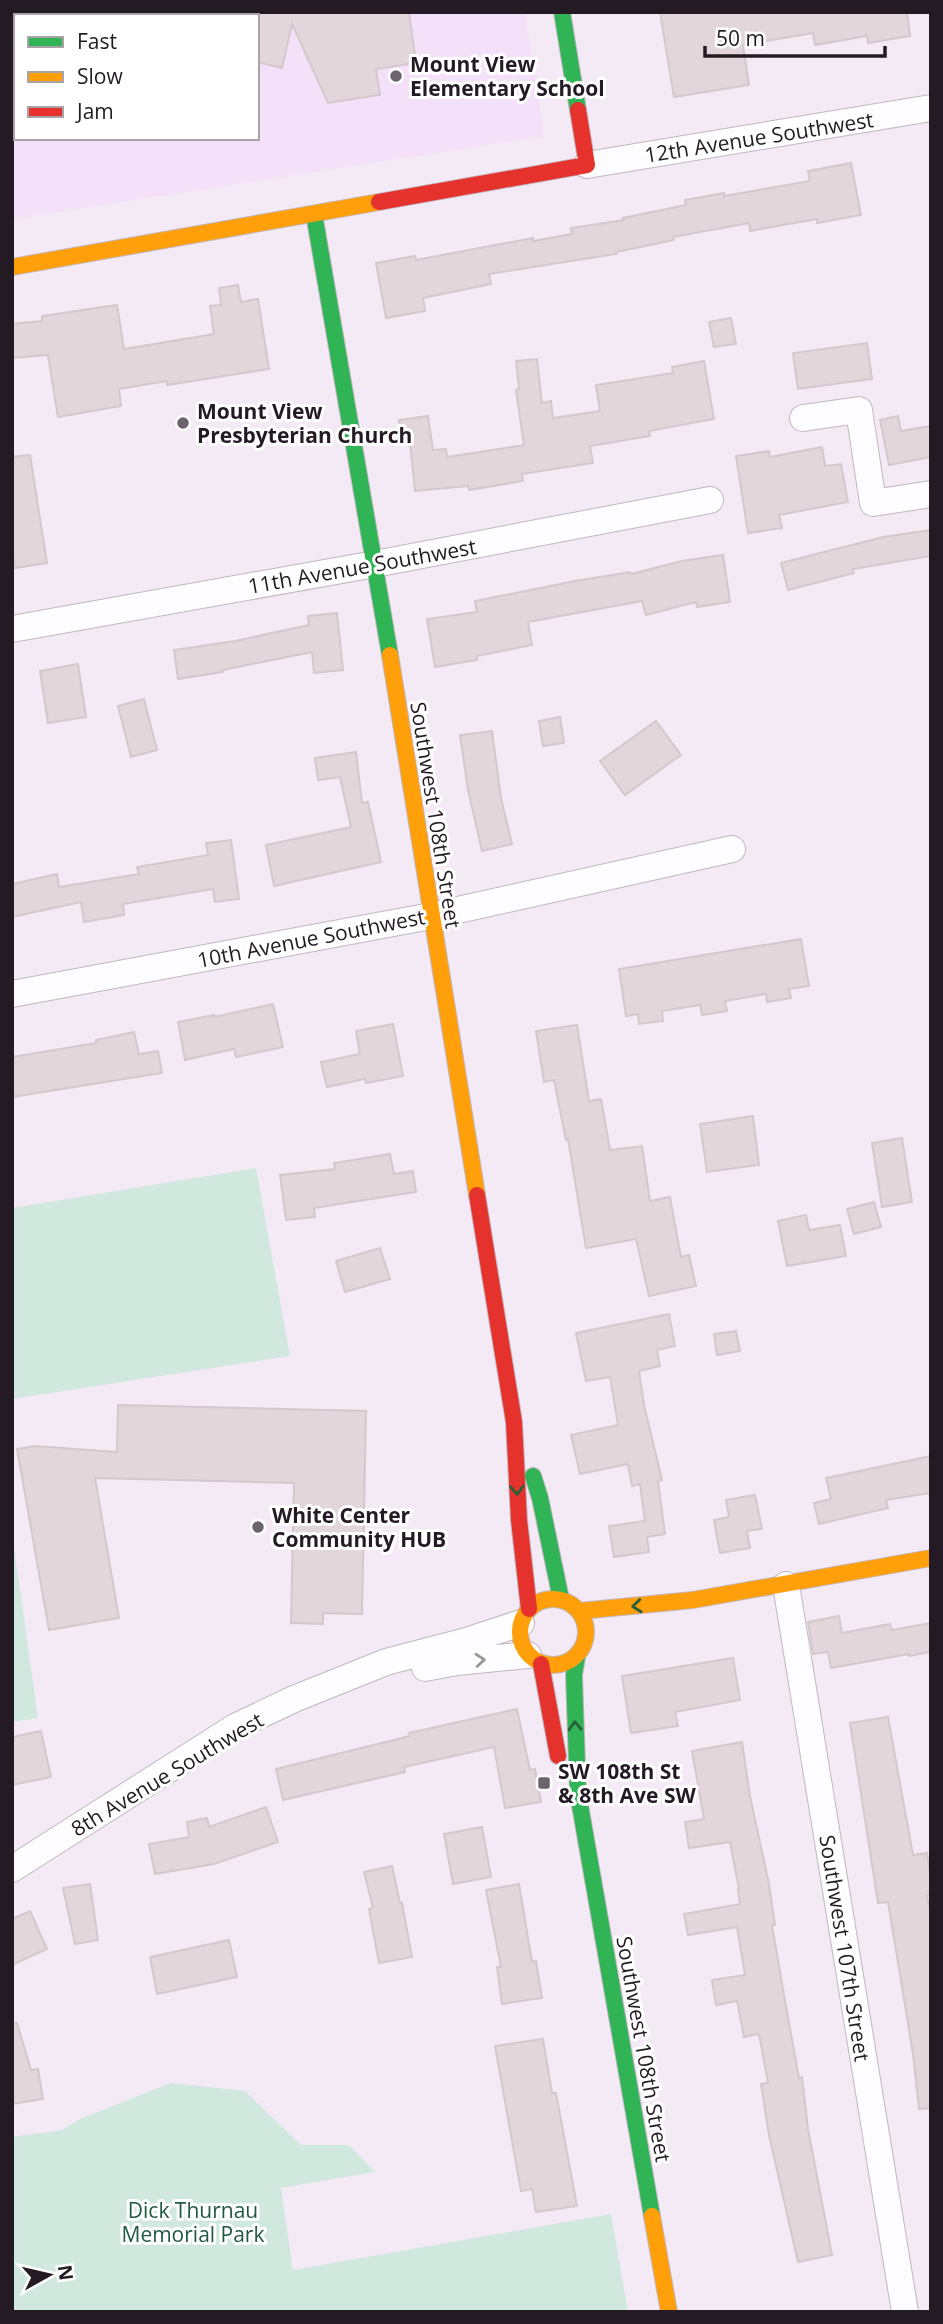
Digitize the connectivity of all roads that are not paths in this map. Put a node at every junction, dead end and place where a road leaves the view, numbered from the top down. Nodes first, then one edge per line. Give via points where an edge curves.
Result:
1 (562, 12) edge
2 (931, 108) edge
3 (587, 165) junction
4 (314, 214) junction
5 (12, 268) edge
6 (803, 418) dead end
7 (931, 494) edge
8 (710, 500) dead end
9 (374, 564) junction
10 (12, 628) edge
11 (732, 849) dead end
12 (430, 916) junction
13 (12, 994) edge
14 (514, 1422) junction
15 (931, 1558) edge
16 (786, 1585) junction
17 (561, 1599) junction
18 (693, 1600) junction
19 (580, 1611) junction
20 (525, 1616) junction
21 (656, 1619) dead end
22 (605, 1637) dead end
23 (581, 1650) junction
24 (534, 1660) junction
25 (364, 1671) junction
26 (578, 1794) junction
27 (12, 1869) edge
28 (669, 2312) edge
29 (905, 2312) edge

1 - 3 street
2 - 3 street, 12th Avenue Southwest
3 - 4 street
4 - 5 street
4 - 9 street, Southwest 108th Street
6 - 7 street via 859,410 873,503
8 - 9 street, 11th Avenue Southwest
9 - 10 street, 11th Avenue Southwest
9 - 12 street, Southwest 108th Street
11 - 12 street, 10th Avenue Southwest
12 - 13 street, 10th Avenue Southwest
12 - 14 street, Southwest 108th Street
14 - 17 street, Southwest 108th Street via 540,1498
14 -> 20 street, Southwest 108th Street
15 - 16 street
16 - 18 street
16 - 29 street, Southwest 107th Street
17 - 19 street
17 - 20 street, 8th Avenue Southwest via 544,1600
18 -> 19 street
18 - 21 street
19 - 23 street via 587,1627
20 - 24 street via 520,1640
20 - 25 street, 8th Avenue Southwest via 466,1641
22 - 23 street, 8th Avenue Southwest
23 - 24 street, 8th Avenue Southwest via 560,1666
26 -> 23 street, Southwest 108th Street via 574,1675
25 -> 24 street, 8th Avenue Southwest
24 - 26 street, Southwest 108th Street via 560,1763
25 - 27 street, 8th Avenue Southwest via 235,1727
26 - 28 street, Southwest 108th Street

